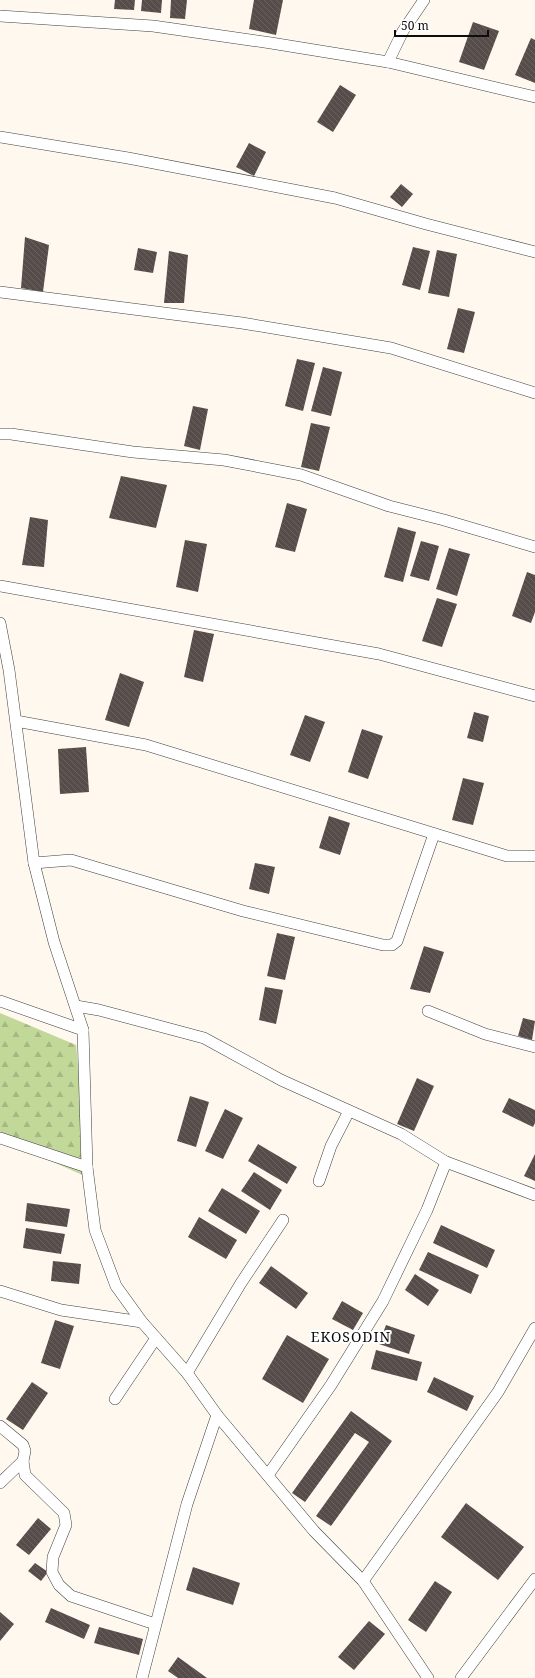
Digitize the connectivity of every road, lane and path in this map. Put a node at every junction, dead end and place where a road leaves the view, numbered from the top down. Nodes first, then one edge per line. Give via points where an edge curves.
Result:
1 (424, 0) edge
2 (0, 16) edge
3 (388, 62) junction
4 (535, 97) edge
5 (0, 137) edge
6 (535, 252) edge
7 (0, 292) edge
8 (535, 393) edge
9 (0, 434) edge
10 (535, 547) edge
11 (0, 586) edge
12 (0, 623) edge
13 (4, 669) edge
14 (535, 696) edge
15 (16, 721) junction
16 (434, 834) junction
17 (535, 856) edge
18 (34, 863) junction
19 (0, 1001) edge
20 (76, 1006) junction
21 (428, 1011) dead end
22 (83, 1030) junction
23 (535, 1047) edge
24 (349, 1112) junction
25 (0, 1138) edge
26 (446, 1162) junction
27 (87, 1167) junction
28 (319, 1181) dead end
29 (535, 1194) edge
30 (283, 1220) dead end
31 (0, 1291) edge
32 (142, 1322) junction
33 (535, 1328) edge
34 (156, 1338) junction
35 (187, 1373) junction
36 (116, 1399) dead end
37 (217, 1415) junction
38 (0, 1426) edge
39 (23, 1461) junction
40 (268, 1475) junction
41 (0, 1483) edge
42 (535, 1579) edge
43 (363, 1581) junction
44 (155, 1624) junction
45 (142, 1678) edge
46 (428, 1678) edge
47 (461, 1678) edge

1 - 3 street via 403,31
2 - 3 street via 152,26
3 - 4 street
5 - 6 street via 128,158 335,198
7 - 8 street via 242,323 391,348
9 - 10 street via 133,452 224,460 301,475 389,506
11 - 14 street via 379,654
12 - 13 street
13 - 15 street
15 - 16 street via 146,745
15 - 18 street
16 - 17 street via 507,856
16 - 18 street via 397,941 392,945 243,911 71,860
18 - 20 street via 54,942
19 - 22 street
20 - 22 street
20 - 24 street via 204,1038 281,1080
21 - 23 street via 485,1034
22 - 27 street
24 - 26 street via 401,1134
24 - 28 street via 331,1146
25 - 27 street
26 - 29 street
26 - 40 street via 427,1210 383,1301 331,1385
27 - 32 street via 95,1230 116,1286
30 - 35 street via 241,1283
31 - 32 street via 61,1310
32 - 34 street
33 - 43 street via 498,1392
34 - 35 street
34 - 36 street
35 - 37 street
37 - 40 street
37 - 44 street via 187,1504
38 - 39 street via 23,1445
39 - 41 street
39 - 44 street via 25,1475 64,1513 66,1525 53,1557 52,1572 59,1586 71,1596
40 - 43 street via 314,1531
42 - 47 street
43 - 46 street
44 - 45 street

